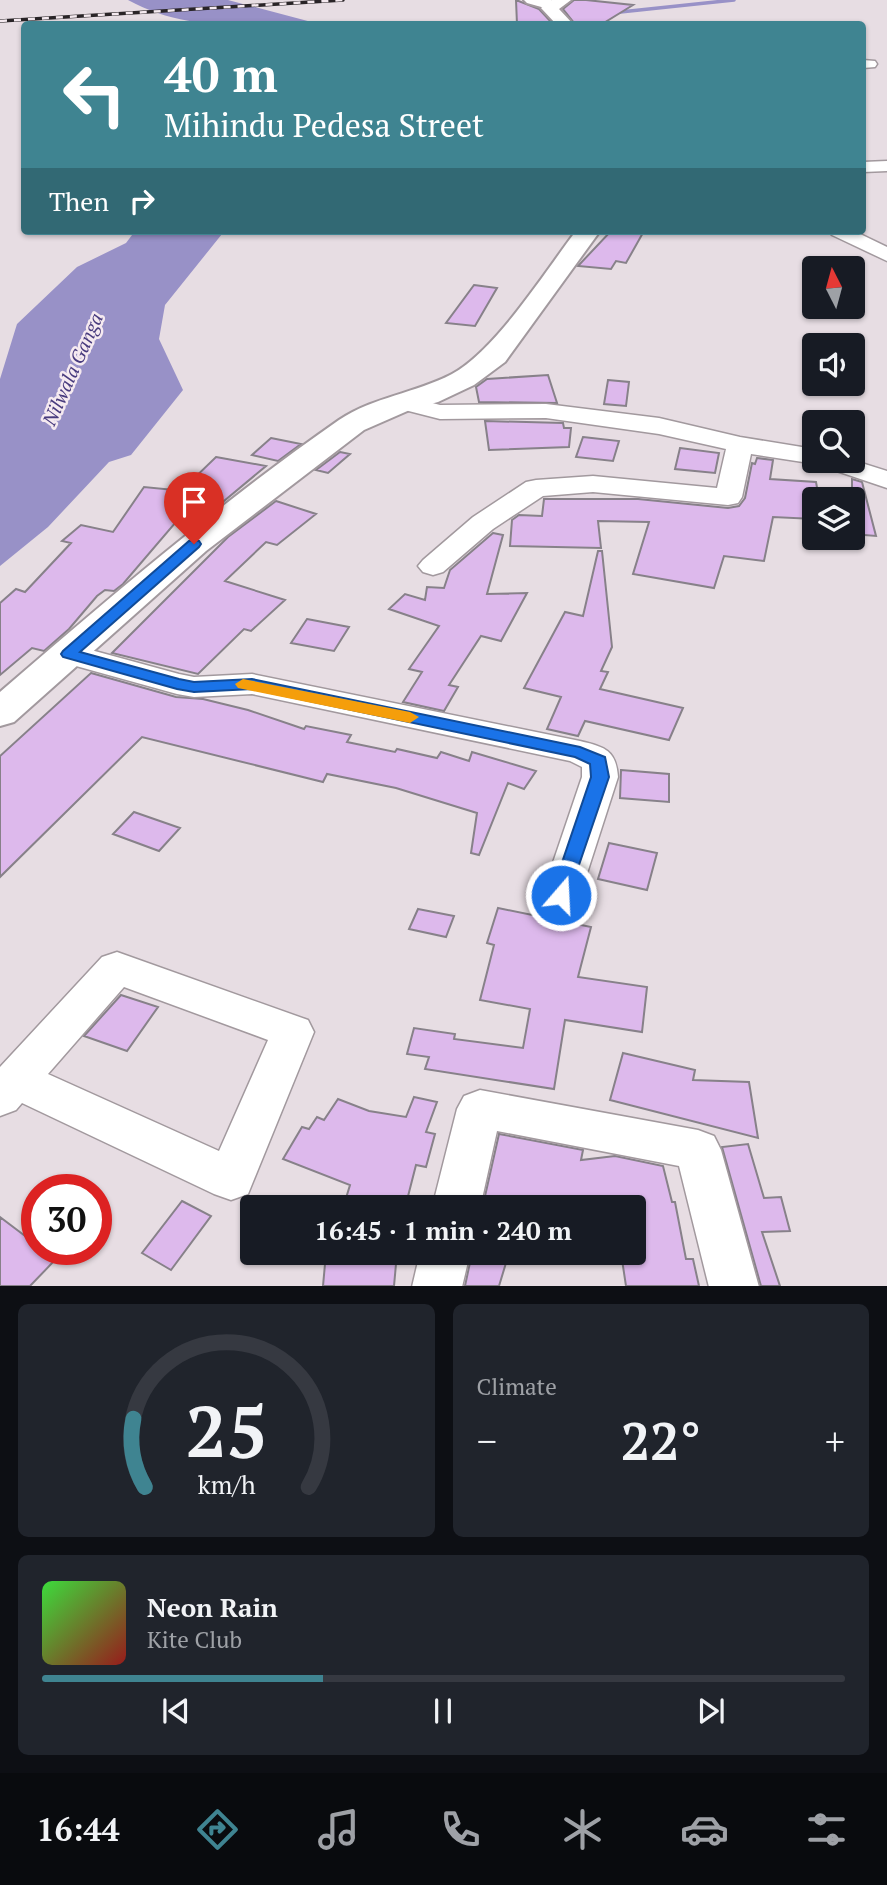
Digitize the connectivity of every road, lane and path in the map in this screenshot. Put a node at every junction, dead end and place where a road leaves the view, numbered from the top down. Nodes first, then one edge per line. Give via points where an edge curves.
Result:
1 (532, 0) edge
2 (558, 3) edge
3 (562, 21) edge
4 (887, 166) edge
5 (866, 167) edge
6 (585, 235) edge
7 (847, 235) edge
8 (887, 255) edge
9 (402, 402) junction
10 (740, 445) junction
11 (802, 455) edge
12 (865, 473) edge
13 (887, 480) edge
14 (433, 566) dead end
15 (69, 654) junction
16 (0, 713) edge
17 (561, 895) dead end
18 (8, 1089) edge
19 (459, 1195) edge
20 (442, 1265) edge
21 (437, 1286) edge
22 (734, 1286) edge

1 - 2 street
2 - 3 street via 548,8
4 - 5 street
6 - 9 street via 495,356 464,379
7 - 8 street
9 - 10 street via 440,412 546,411 659,426
9 - 15 street via 354,424 194,544
10 - 11 street
10 - 14 street via 729,498 593,484 536,488 483,523
12 - 13 street
15 - 16 street
15 - 17 street via 177,684 252,684 580,752 599,761 600,777
18 - 18 street via 231,1179 293,1032 117,968
19 - 22 street via 480,1109 698,1150
20 - 21 street

